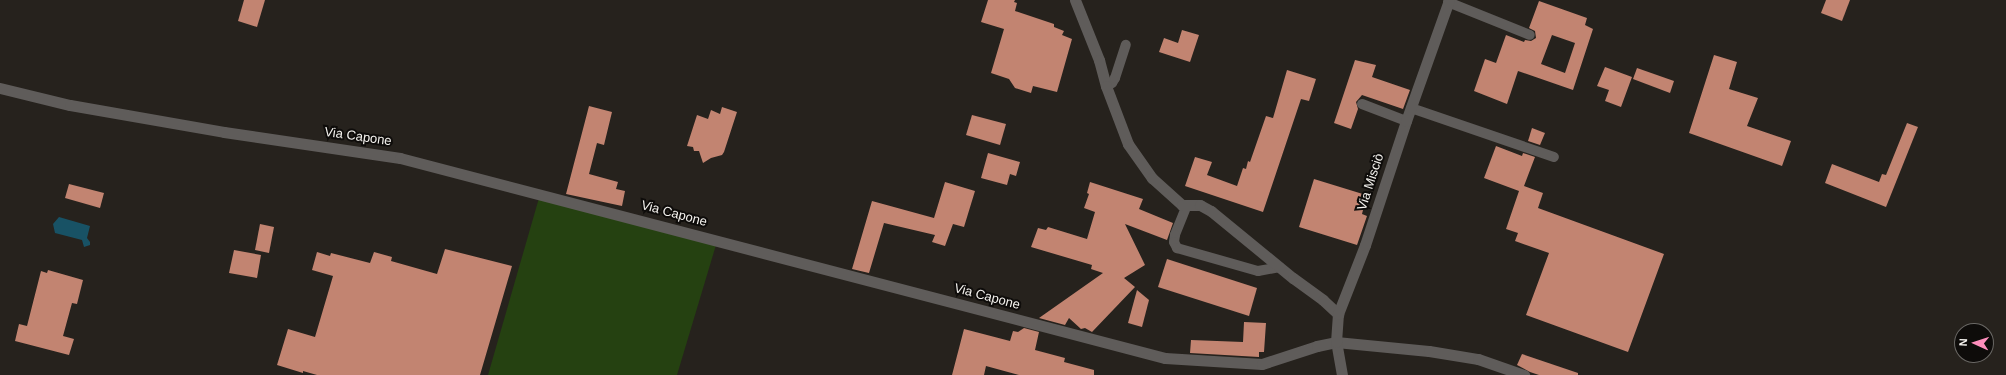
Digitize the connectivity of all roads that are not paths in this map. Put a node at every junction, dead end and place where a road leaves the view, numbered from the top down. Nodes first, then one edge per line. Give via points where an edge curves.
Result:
1 (1075, 0) edge
2 (1449, 1) edge
3 (1530, 35) dead end
4 (1126, 46) dead end
5 (1106, 86) junction
6 (0, 88) edge
7 (1362, 104) dead end
8 (1411, 108) junction
9 (1406, 121) junction
10 (1554, 157) dead end
11 (1187, 205) junction
12 (1280, 267) junction
13 (1338, 314) junction
14 (1336, 342) junction
15 (1342, 375) edge
16 (1524, 375) edge

1 - 5 street via 1099,60
2 - 3 lane
2 - 8 street, Via Misciò
4 - 5 lane via 1112,84
5 - 11 street via 1128,144 1152,178 1176,201
6 - 14 street, Via Capone via 70,105 224,132 400,158 1165,358 1262,364
7 - 9 lane
8 - 9 street, Via Misciò
8 - 10 lane
9 - 13 street, Via Misciò via 1365,245
11 - 12 street via 1200,205 1210,210
11 - 12 lane via 1175,235 1174,242 1177,248 1258,271
12 - 13 street
13 - 14 street, Via Misciò
14 - 15 street, Via Misciò
14 - 16 street, Via Capone via 1429,351 1478,359

